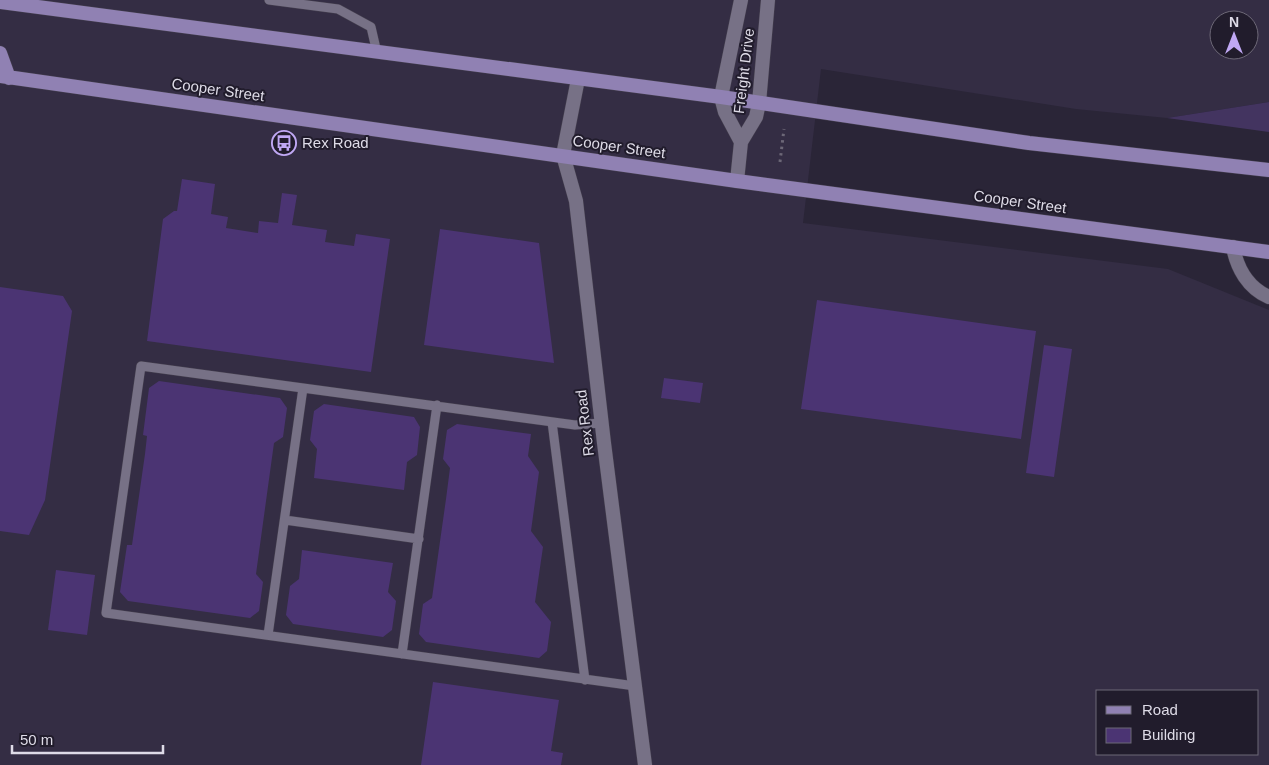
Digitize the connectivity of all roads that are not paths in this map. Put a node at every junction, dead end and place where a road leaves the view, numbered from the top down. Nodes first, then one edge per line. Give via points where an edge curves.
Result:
1 (269, 0) edge
2 (741, 0) edge
3 (768, 0) edge
4 (0, 2) edge
5 (0, 53) edge
6 (377, 53) junction
7 (4, 77) edge
8 (578, 79) junction
9 (721, 97) junction
10 (759, 103) junction
11 (741, 142) junction
12 (563, 155) junction
13 (1269, 170) edge
14 (737, 181) junction
15 (1233, 247) junction
16 (1269, 252) edge
17 (1269, 297) edge
18 (304, 388) junction
19 (437, 405) junction
20 (552, 422) junction
21 (601, 423) junction
22 (285, 520) junction
23 (418, 539) junction
24 (268, 635) junction
25 (402, 654) junction
26 (585, 680) junction
27 (635, 686) junction
28 (645, 765) edge

1 - 6 lane via 338,9 371,26
2 - 9 street, Freight Drive
3 - 10 street, Freight Drive
4 - 6 main road
5 - 7 main road
6 - 8 main road
7 - 12 main road, Cooper Street
8 - 9 main road
8 - 12 street, Rex Road
9 - 10 main road
9 - 11 street, Freight Drive
10 - 11 street, Freight Drive via 756,117
10 - 13 main road via 1029,143
11 - 14 street, Freight Drive
12 - 14 main road, Cooper Street
12 - 21 street, Rex Road via 576,201
14 - 15 main road, Cooper Street
15 - 16 main road, Cooper Street
15 - 17 street via 1236,264 1247,280
18 - 19 lane
18 - 22 lane
18 - 24 lane via 141,366 106,613
19 - 20 lane
19 - 23 lane
20 - 21 lane via 575,425
20 - 26 lane
21 - 27 street, Rex Road
22 - 23 lane
22 - 24 lane
23 - 25 lane
24 - 25 lane
25 - 26 lane
26 - 27 lane
27 - 28 street, Rex Road

